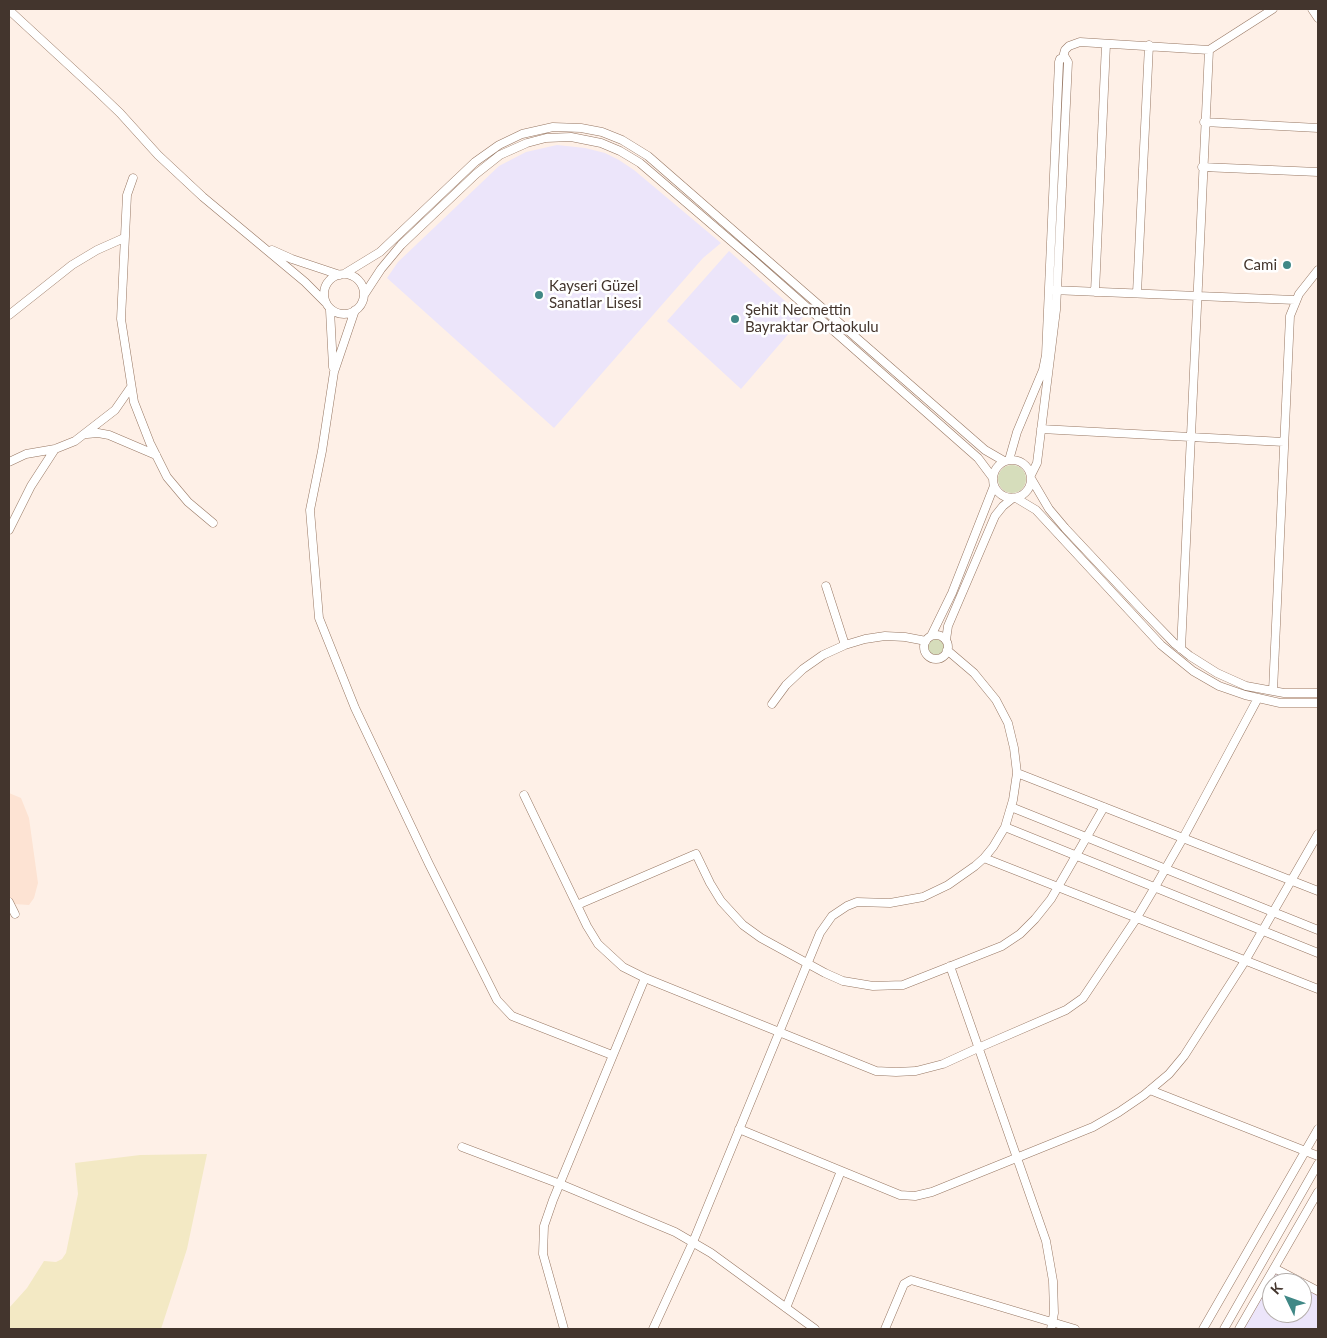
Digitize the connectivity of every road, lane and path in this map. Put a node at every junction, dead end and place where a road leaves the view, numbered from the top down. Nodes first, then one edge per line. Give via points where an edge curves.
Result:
1 (1273, 9) edge
2 (1312, 9) edge
3 (9, 10) edge
4 (1318, 18) edge
5 (1106, 44) junction
6 (1149, 45) junction
7 (1209, 50) junction
8 (1063, 60) junction
9 (1204, 122) junction
10 (1318, 128) edge
11 (1202, 167) junction
12 (1318, 172) edge
13 (133, 178) dead end
14 (249, 236) junction
15 (124, 238) junction
16 (1318, 270) edge
17 (342, 275) junction
18 (1048, 290) junction
19 (1057, 290) junction
20 (1095, 292) junction
21 (1137, 293) junction
22 (364, 295) junction
23 (1197, 296) junction
24 (1295, 300) junction
25 (325, 302) junction
26 (330, 310) junction
27 (355, 310) junction
28 (9, 315) edge
29 (334, 372) junction
30 (131, 387) junction
31 (1041, 429) junction
32 (82, 435) junction
33 (1190, 437) junction
34 (1284, 442) junction
35 (55, 449) junction
36 (156, 455) junction
37 (1006, 460) junction
38 (9, 462) edge
39 (1031, 477) junction
40 (993, 482) junction
41 (1014, 498) junction
42 (213, 523) dead end
43 (9, 530) edge
44 (826, 586) dead end
45 (928, 639) junction
46 (946, 640) junction
47 (845, 645) junction
48 (1181, 649) junction
49 (948, 650) junction
50 (1273, 691) junction
51 (1318, 693) edge
52 (1258, 698) junction
53 (1318, 703) edge
54 (772, 704) dead end
55 (1017, 773) junction
56 (524, 795) dead end
57 (1104, 807) junction
58 (1011, 808) junction
59 (1005, 827) junction
60 (1318, 834) edge
61 (1088, 838) junction
62 (1183, 838) junction
63 (1077, 856) junction
64 (984, 858) junction
65 (1166, 869) junction
66 (1291, 880) junction
67 (1155, 887) junction
68 (1058, 888) junction
69 (1318, 891) edge
70 (9, 902) edge
71 (577, 905) junction
72 (1273, 912) junction
73 (15, 914) dead end
74 (1136, 919) junction
75 (1262, 930) junction
76 (1318, 930) edge
77 (1318, 953) edge
78 (1245, 961) junction
79 (807, 963) junction
80 (950, 966) junction
81 (645, 978) junction
82 (1318, 989) edge
83 (779, 1032) junction
84 (978, 1048) junction
85 (612, 1055) junction
86 (1150, 1090) junction
87 (1318, 1128) edge
88 (739, 1129) junction
89 (462, 1147) dead end
90 (1306, 1150) junction
91 (1318, 1156) edge
92 (1016, 1157) junction
93 (1318, 1164) edge
94 (841, 1171) junction
95 (560, 1184) junction
96 (1317, 1197) edge
97 (693, 1242) junction
98 (1274, 1268) junction
99 (1318, 1291) edge
100 (786, 1308) junction
101 (1052, 1326) edge
102 (1241, 1328) edge
103 (564, 1329) edge
104 (654, 1329) edge
105 (815, 1329) edge
106 (885, 1329) edge
107 (1075, 1329) edge
108 (1203, 1329) edge
109 (1224, 1329) edge

1 - 7 street
2 - 4 street
3 - 14 street via 98,92 203,198
5 - 6 street
5 - 8 street via 1072,44 1065,50
5 - 20 street
6 - 7 street
6 - 21 street
7 - 9 street
8 - 18 street
8 - 19 street
9 - 10 street
9 - 11 street
11 - 12 street
11 - 23 street
13 - 15 street via 127,195
14 - 17 street via 281,254
14 - 25 street
15 - 28 street via 78,261
15 - 30 street via 121,319
16 - 24 street
17 - 22 street via 357,279
17 - 25 street via 332,278 326,285
17 - 37 street via 380,252 475,162 499,145 522,134 553,127 602,132 648,156 985,450
18 - 19 street
18 - 37 street via 1045,362
19 - 20 street
19 - 31 street
20 - 21 street
21 - 23 street
22 - 27 street
22 - 40 street via 401,245 500,155 546,138 571,137 601,143 640,163 751,258 978,458
23 - 24 street
23 - 33 street
24 - 34 street via 1290,316
25 - 26 street
26 - 27 street via 343,314
26 - 29 street
27 - 29 street
29 - 85 street via 310,510 319,618 355,708 496,1000 512,1016
30 - 32 street via 115,410
30 - 36 street
31 - 33 street
31 - 39 street via 1037,463
32 - 35 street
32 - 36 street via 108,435
33 - 34 street
33 - 48 street
34 - 50 street
35 - 38 street via 26,454
35 - 43 street via 31,486
36 - 42 street via 174,486
37 - 39 street via 1025,464
37 - 40 street via 995,470
39 - 41 street via 1027,492
39 - 48 street via 1064,528
40 - 41 street via 1003,496
40 - 45 street via 952,593
41 - 46 street via 995,516 948,626
41 - 52 street via 1036,510 1172,655 1210,681
44 - 47 street
45 - 46 street via 940,636
45 - 47 street via 885,636
45 - 49 street via 925,651 932,658 941,657
46 - 49 street
47 - 54 street via 803,669
48 - 50 street via 1226,678
49 - 55 street via 980,679 1000,707 1011,732
50 - 51 street
52 - 53 street via 1290,704
52 - 62 street
55 - 57 street
55 - 58 street
56 - 71 street
57 - 61 street
57 - 62 street
58 - 59 street
58 - 61 street
59 - 63 street
59 - 64 street
60 - 66 street
61 - 63 street
61 - 65 street
62 - 65 street
62 - 66 street
63 - 67 street
63 - 68 street
64 - 68 street
64 - 79 street via 955,880 923,897 890,903 856,902 843,908 823,927
65 - 67 street
65 - 72 street
66 - 69 street
66 - 72 street
67 - 74 street
67 - 75 street
68 - 74 street
68 - 80 street via 1035,919 1011,940
70 - 73 street
71 - 79 street via 696,854 716,892 735,917 761,938
71 - 81 street via 593,936 607,954
72 - 75 street
72 - 76 street
74 - 78 street
74 - 84 street via 1079,1002
75 - 77 street
75 - 78 street
78 - 82 street
78 - 86 street via 1188,1052
79 - 80 street via 843,981 883,986 904,985
79 - 83 street
80 - 84 street
81 - 83 street
81 - 85 street
83 - 84 street via 876,1071 886,1072 926,1069
83 - 88 street
84 - 92 street
85 - 95 street
86 - 90 street
86 - 92 street via 1093,1127
87 - 90 street
88 - 94 street
88 - 97 street
89 - 95 street
90 - 91 street
90 - 108 street
92 - 94 street via 915,1196 900,1195
92 - 101 street via 1050,1257 1054,1288
93 - 109 street
94 - 100 street
95 - 97 street
95 - 103 street via 546,1219 543,1254
96 - 98 street
97 - 100 street
97 - 104 street
98 - 99 street
98 - 102 street
100 - 105 street
101 - 106 street via 912,1280 904,1284
101 - 107 street

